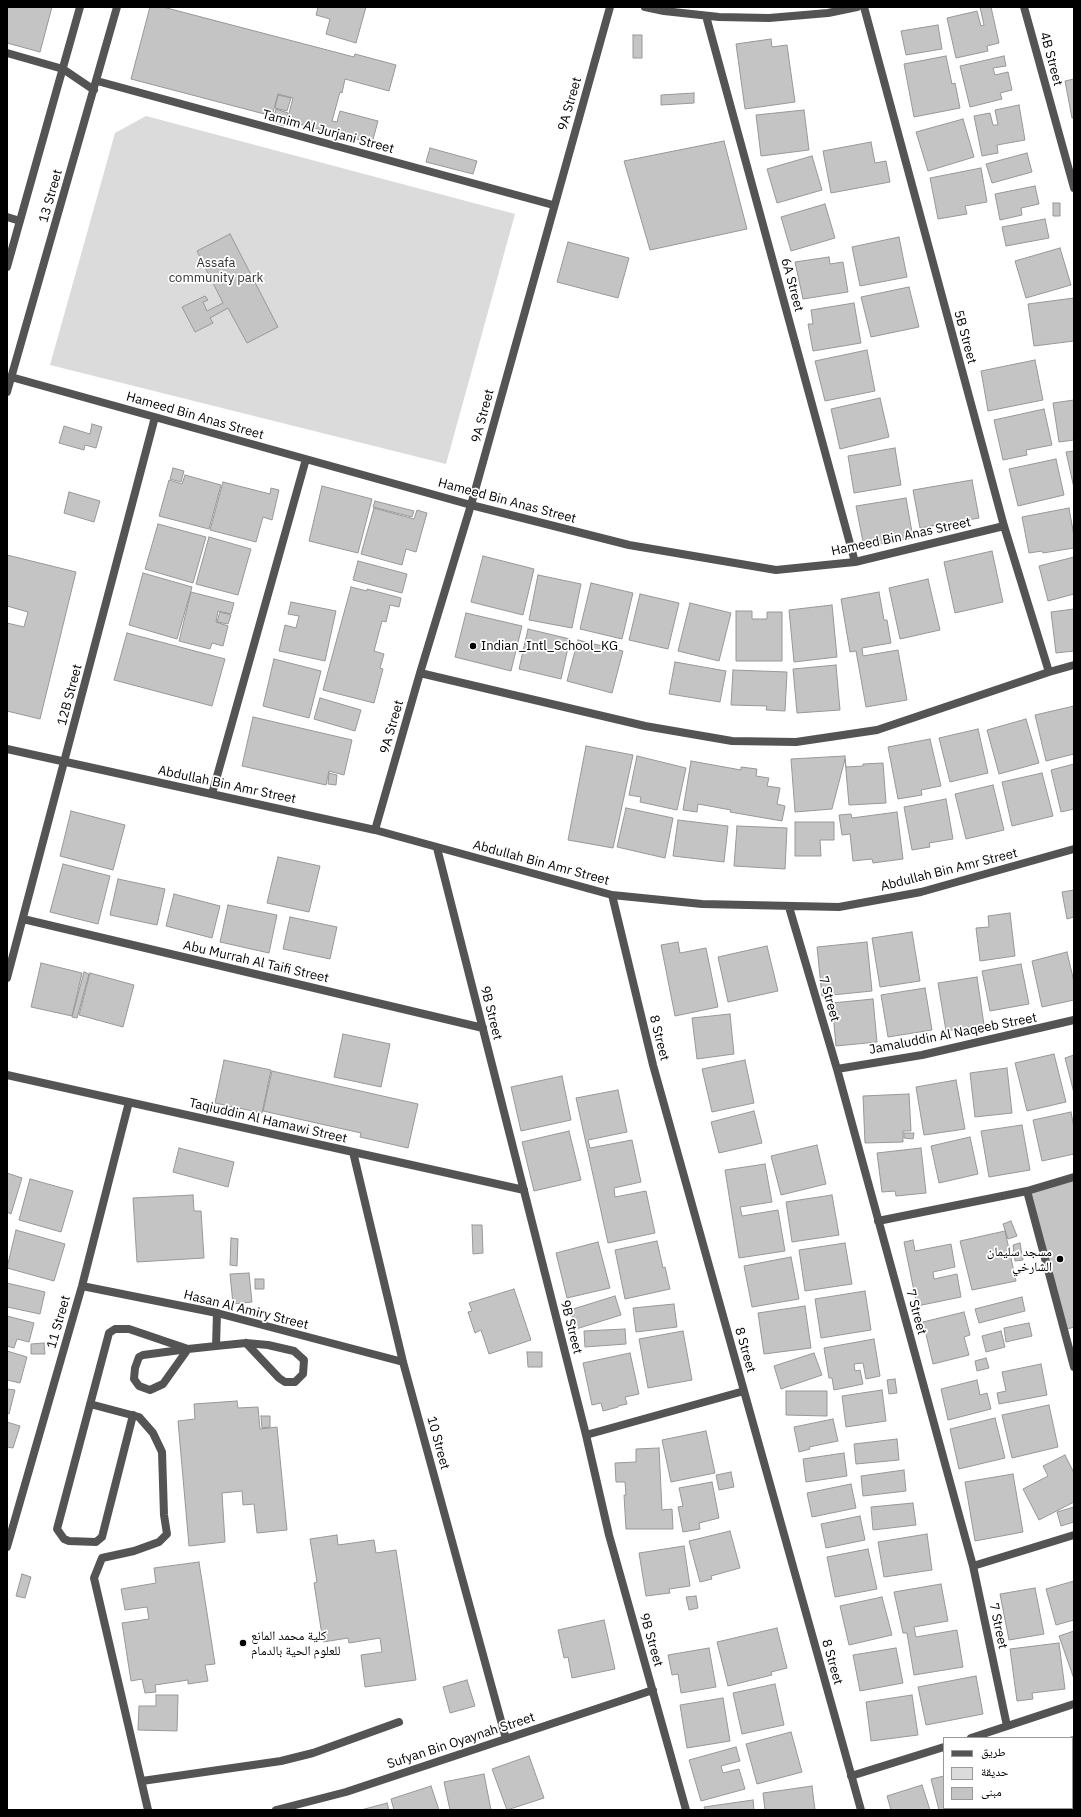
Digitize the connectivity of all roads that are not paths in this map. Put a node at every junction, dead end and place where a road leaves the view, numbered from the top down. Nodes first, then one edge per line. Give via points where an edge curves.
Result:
1 (80, 7) edge
2 (118, 7) edge
3 (610, 7) edge
4 (645, 7) edge
5 (857, 7) edge
6 (864, 7) edge
7 (1024, 7) edge
8 (706, 16) junction
9 (7, 53) edge
10 (63, 69) junction
11 (97, 81) junction
12 (94, 90) junction
13 (1074, 188) edge
14 (553, 205) junction
15 (7, 217) edge
16 (20, 220) junction
17 (7, 267) edge
18 (11, 377) junction
19 (7, 392) edge
20 (155, 417) junction
21 (306, 459) junction
22 (471, 505) junction
23 (1004, 526) junction
24 (855, 562) junction
25 (1074, 665) edge
26 (1049, 672) junction
27 (420, 673) junction
28 (7, 749) edge
29 (65, 762) junction
30 (212, 794) junction
31 (375, 830) junction
32 (437, 848) junction
33 (1074, 850) edge
34 (612, 895) junction
35 (789, 907) junction
36 (23, 919) junction
37 (7, 978) edge
38 (1074, 1020) edge
39 (483, 1028) junction
40 (837, 1069) junction
41 (7, 1075) edge
42 (129, 1102) junction
43 (353, 1152) junction
44 (1074, 1177) edge
45 (524, 1190) junction
46 (1027, 1191) junction
47 (878, 1221) junction
48 (82, 1286) junction
49 (217, 1313) junction
50 (246, 1344) junction
51 (216, 1346) junction
52 (188, 1349) junction
53 (403, 1362) junction
54 (1074, 1368) edge
55 (744, 1390) junction
56 (90, 1404) junction
57 (133, 1415) junction
58 (586, 1435) junction
59 (1074, 1535) edge
60 (7, 1547) edge
61 (973, 1566) junction
62 (653, 1690) junction
63 (1074, 1704) edge
64 (399, 1722) dead end
65 (1007, 1726) junction
66 (974, 1737) edge
67 (506, 1739) junction
68 (943, 1747) edge
69 (851, 1776) junction
70 (142, 1780) junction
71 (148, 1810) edge
72 (276, 1810) edge
73 (686, 1810) edge
74 (861, 1810) edge

1 - 10 street, 13 Street
2 - 11 street, 13 Street
3 - 14 street, 9A Street
4 - 8 street
5 - 8 street via 828,13 769,18
6 - 23 street, 5B Street
7 - 13 street, 4B Street
8 - 24 street, 6A Street
9 - 10 street
10 - 12 street
10 - 16 street, 13 Street
11 - 12 street, 13 Street
11 - 14 street, Tamim Al Jurjani Street
12 - 18 street, 13 Street
14 - 22 street, 9A Street
15 - 16 street
16 - 17 street, 13 Street
18 - 19 street, 13 Street
18 - 20 street, Hameed Bin Anas Street
20 - 21 street, Hameed Bin Anas Street
20 - 29 street, 12B Street
21 - 22 street, Hameed Bin Anas Street
21 - 30 street
22 - 24 street, Hameed Bin Anas Street via 628,545 776,570
22 - 27 street, 9A Street
23 - 24 street, Hameed Bin Anas Street
23 - 26 street, 5B Street
25 - 26 street
26 - 27 street via 877,730 796,742 732,741 645,726
27 - 31 street, 9A Street
28 - 29 street, Abdullah Bin Amr Street
29 - 30 street, Abdullah Bin Amr Street
29 - 36 street, 12B Street
30 - 31 street, Abdullah Bin Amr Street
31 - 32 street, Abdullah Bin Amr Street
32 - 34 street, Abdullah Bin Amr Street
32 - 39 street, 9B Street
33 - 35 street, Abdullah Bin Amr Street via 921,892 838,908
34 - 35 street, Abdullah Bin Amr Street via 702,904
34 - 55 street, 8 Street via 653,1065
35 - 40 street, 7 Street
36 - 37 street, 12B Street
36 - 39 street, Abu Murrah Al Taifi Street
38 - 40 street, Jamaluddin Al Naqeeb Street via 922,1055
39 - 45 street, 9B Street
40 - 47 street, 7 Street
41 - 42 street, Taqiuddin Al Hamawi Street
42 - 43 street, Taqiuddin Al Hamawi Street
42 - 48 street, 11 Street
43 - 45 street, Taqiuddin Al Hamawi Street
43 - 53 street, 10 Street
44 - 46 street
45 - 58 street, 9B Street
46 - 47 street
46 - 54 street
47 - 61 street, 7 Street
48 - 49 street, Hasan Al Amiry Street
48 - 60 street, 11 Street
49 - 51 street
49 - 53 street, Hasan Al Amiry Street
50 - 50 street via 294,1351 304,1360 303,1374 295,1382 285,1382
50 - 51 street
51 - 52 street
52 - 52 street via 140,1357 136,1361 134,1373 136,1383 150,1390 163,1384
52 - 56 street via 129,1329 115,1329 109,1333
53 - 67 street, 10 Street
55 - 58 street
55 - 69 street, 8 Street
56 - 57 street
56 - 57 street via 57,1528 60,1535 69,1541 96,1542 102,1538
57 - 70 street via 139,1417 153,1433 162,1452 167,1534 159,1542 102,1558 94,1578
58 - 62 street, 9B Street via 609,1535
59 - 61 street
61 - 65 street, 7 Street
62 - 67 street, Sufyan Bin Oyaynah Street
62 - 73 street, 9B Street
63 - 65 street
64 - 70 street via 312,1753 281,1761
65 - 66 street
67 - 72 street, Sufyan Bin Oyaynah Street via 346,1792
68 - 69 street
69 - 74 street, 8 Street
70 - 71 street

